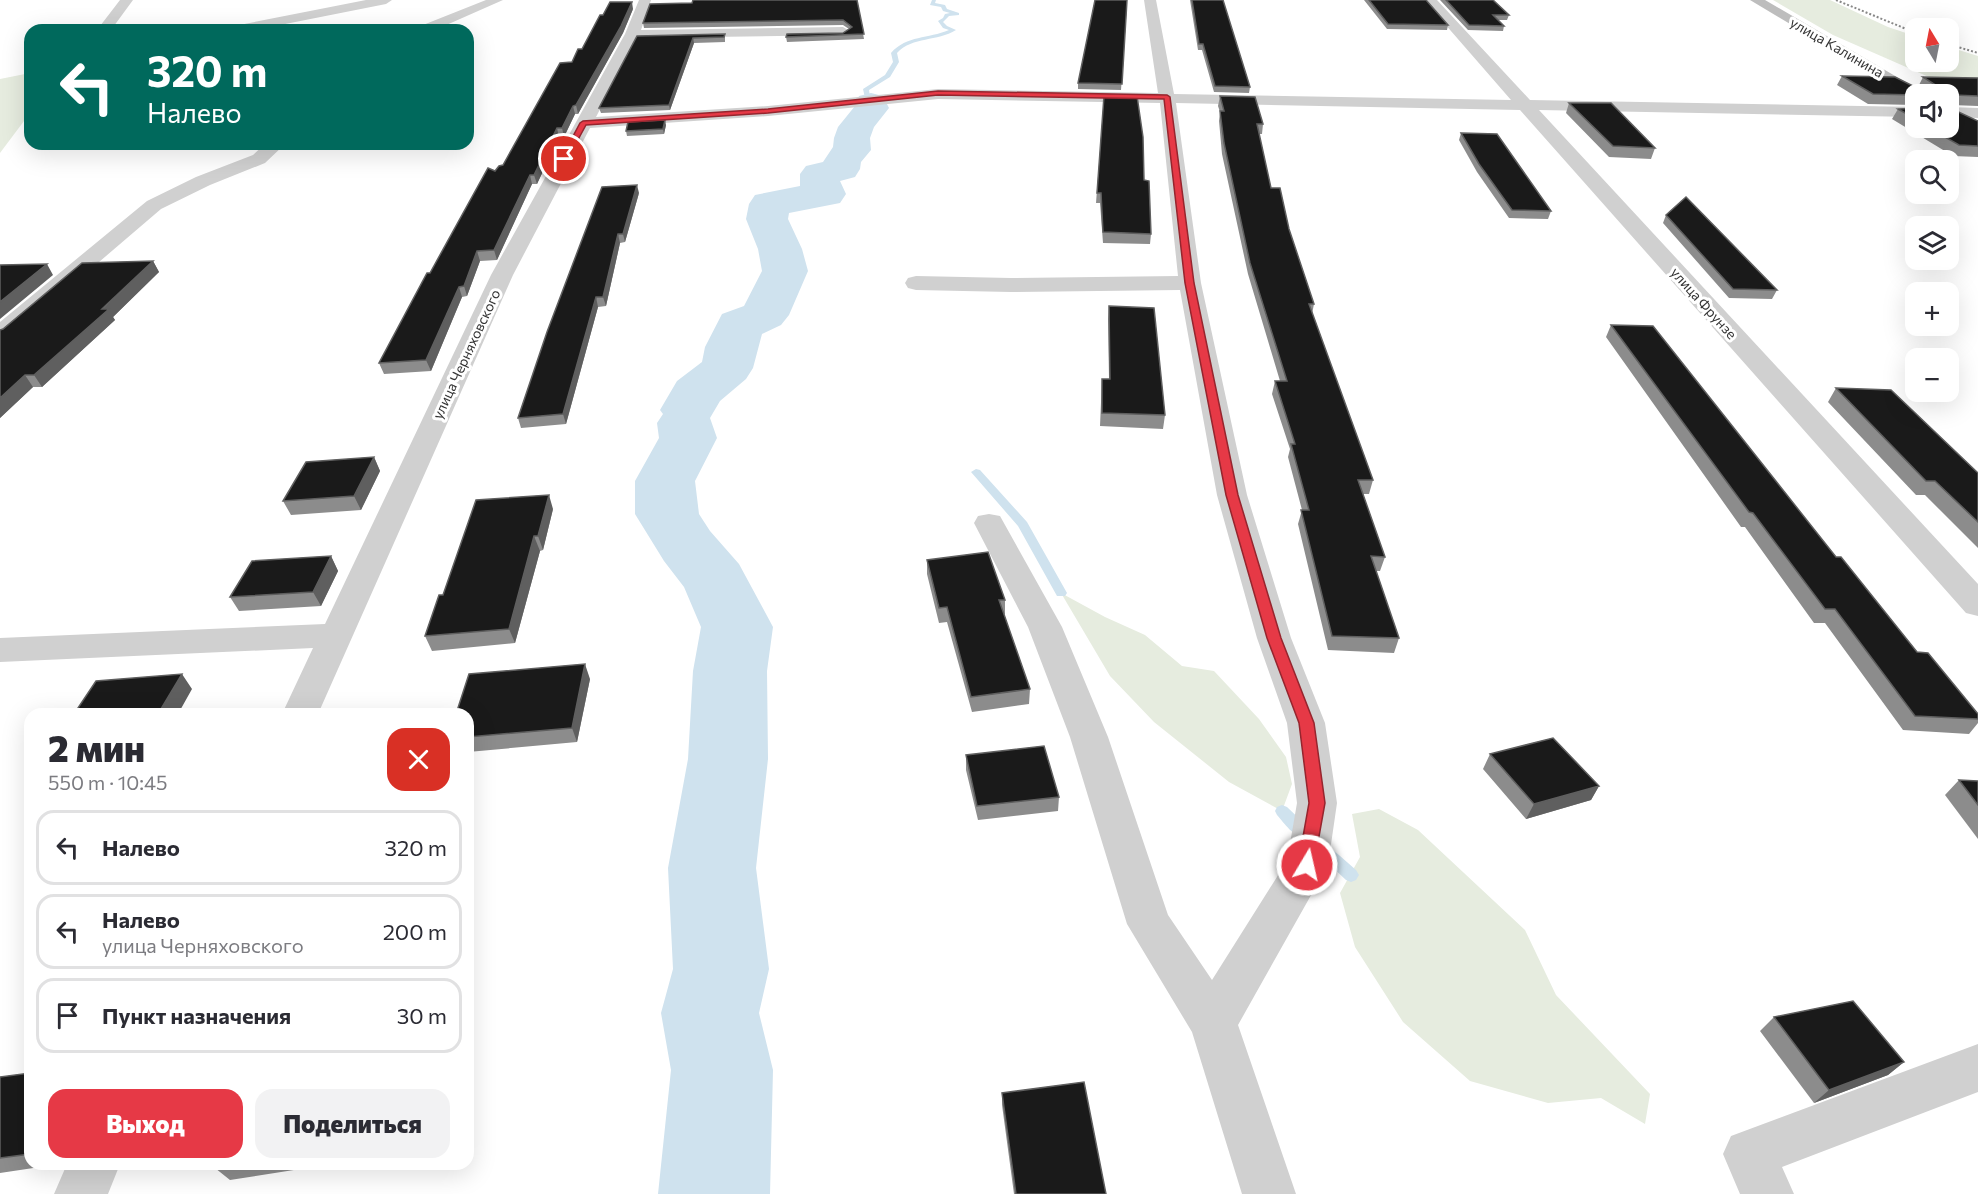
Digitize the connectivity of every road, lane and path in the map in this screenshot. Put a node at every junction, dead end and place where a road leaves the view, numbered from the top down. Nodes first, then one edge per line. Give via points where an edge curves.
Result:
1 (127, 0) edge
2 (386, 0) edge
3 (497, 0) edge
4 (645, 0) edge
5 (1150, 0) edge
6 (1430, 0) edge
7 (1756, 0) edge
8 (109, 24) edge
9 (264, 24) edge
10 (438, 24) edge
11 (843, 31) edge
12 (632, 34) junction
13 (1905, 86) edge
14 (1167, 97) junction
15 (1525, 105) junction
16 (1905, 112) edge
17 (1959, 112) edge
18 (1978, 113) edge
19 (1959, 118) edge
20 (583, 123) junction
21 (1978, 129) edge
22 (269, 150) edge
23 (916, 283) dead end
24 (1190, 283) junction
25 (0, 334) edge
26 (989, 523) dead end
27 (1978, 605) edge
28 (336, 635) junction
29 (0, 650) edge
30 (303, 708) edge
31 (1213, 1022) junction
32 (1978, 1068) edge
33 (91, 1170) edge
34 (81, 1194) edge
35 (1269, 1194) edge
36 (1767, 1194) edge

1 - 8 street
2 - 9 street
3 - 10 street
4 - 12 street, улица Черняховского
5 - 14 street
6 - 15 street, улица Фрунзе
7 - 13 street, улица Калинина
11 - 12 street
12 - 20 street, улица Черняховского
14 - 15 street
14 - 20 street via 938,93 768,111
14 - 24 street
15 - 16 street
15 - 27 street, улица Фрунзе
17 - 18 street
19 - 21 street
20 - 28 street, улица Черняховского via 502,275
22 - 25 street via 258,159 154,205
23 - 24 street
24 - 31 street via 1232,495 1274,638 1306,723 1317,803 1307,865
26 - 31 street via 1045,627 1089,737 1149,924
28 - 29 street
28 - 30 street, улица Черняховского
31 - 35 street
32 - 36 street via 1749,1154
33 - 34 street

